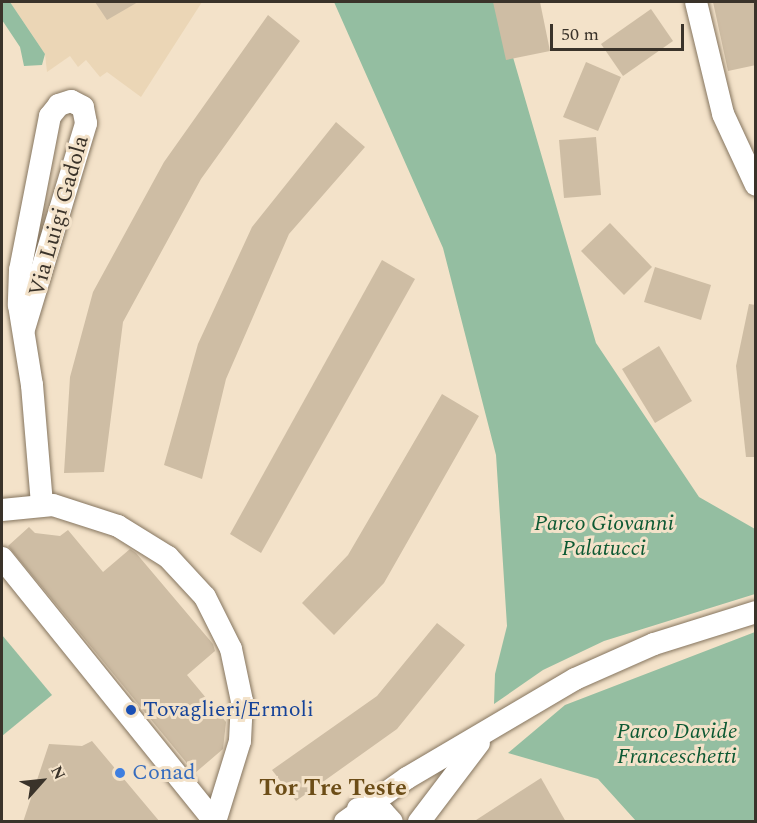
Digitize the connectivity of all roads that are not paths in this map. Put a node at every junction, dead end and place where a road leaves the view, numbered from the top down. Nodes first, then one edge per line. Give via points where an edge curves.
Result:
1 (696, 2) edge
2 (756, 184) edge
3 (24, 328) junction
4 (42, 504) junction
5 (2, 510) edge
6 (2, 558) edge
7 (756, 612) edge
8 (490, 730) junction
9 (351, 815) edge
10 (215, 822) edge
11 (392, 822) edge
12 (419, 822) edge

1 - 2 street via 723,114
3 - 3 street, Via Luigi Gadola via 86,123 82,107 71,101 59,105 50,116 33,195 20,270
3 - 4 street, Via Luigi Gadola
4 - 5 street
4 - 10 street via 103,520 149,542 191,578 218,619 235,661 242,712 237,752
6 - 10 street
7 - 8 street via 654,644 585,675
8 - 9 street
8 - 12 street
9 - 11 street via 383,812

